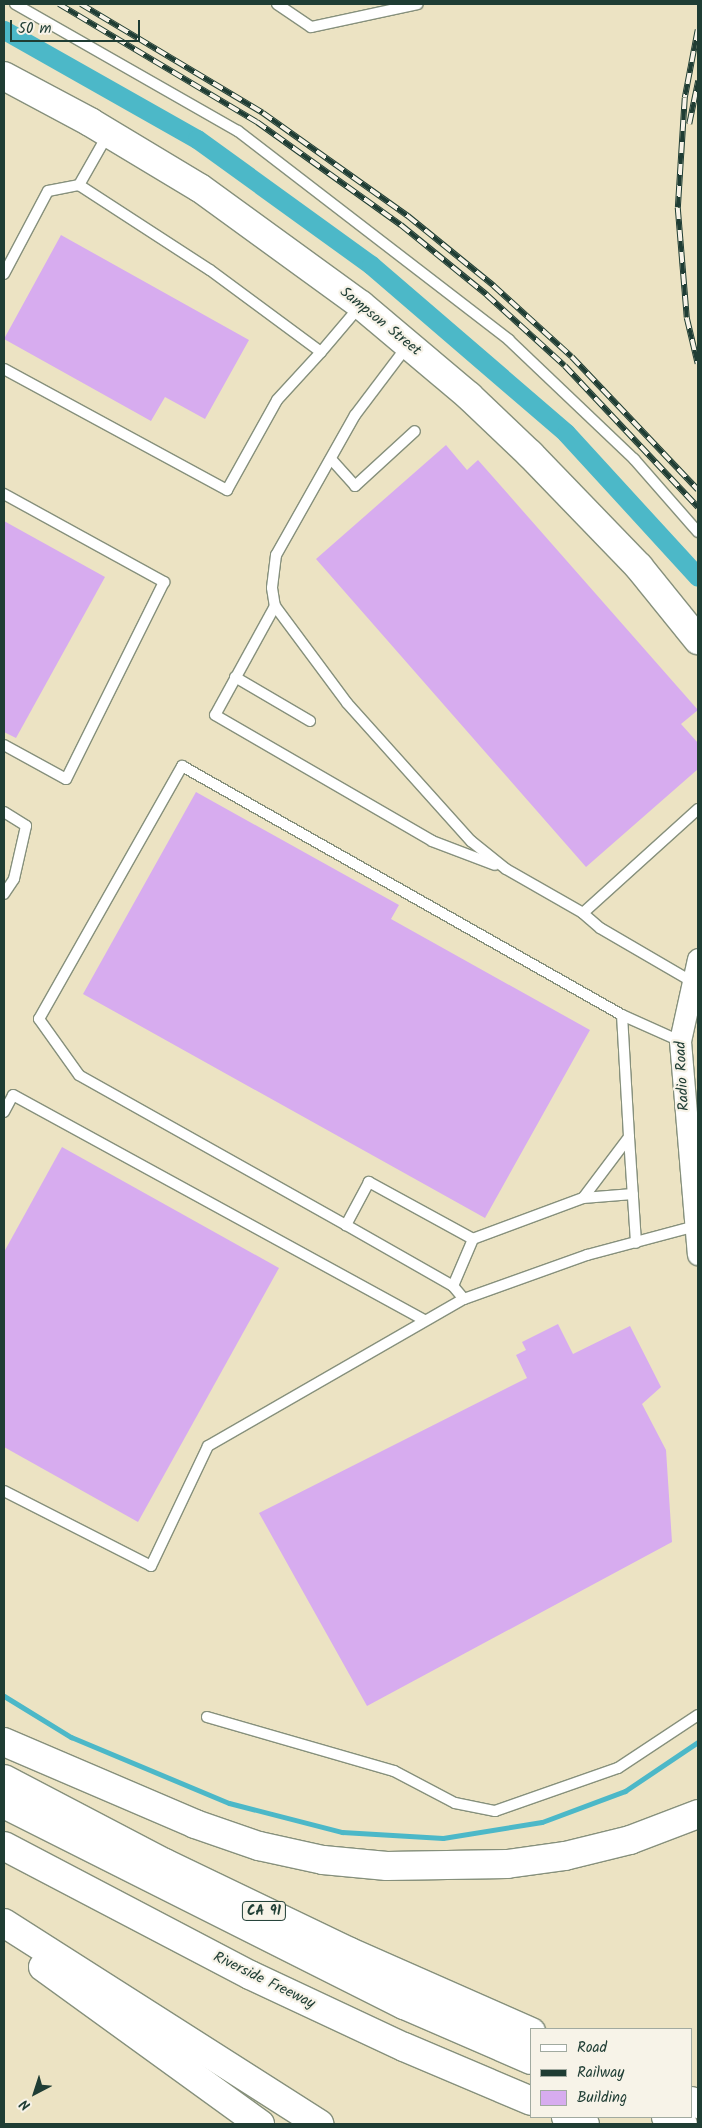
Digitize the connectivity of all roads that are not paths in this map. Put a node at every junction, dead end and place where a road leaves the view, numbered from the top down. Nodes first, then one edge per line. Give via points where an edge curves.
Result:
1 (15, 4) edge
2 (277, 4) edge
3 (418, 4) edge
4 (4, 76) edge
5 (108, 133) junction
6 (79, 184) junction
7 (4, 274) edge
8 (361, 305) junction
9 (409, 345) junction
10 (321, 352) junction
11 (4, 369) edge
12 (415, 431) dead end
13 (330, 459) junction
14 (4, 494) edge
15 (698, 532) edge
16 (274, 606) junction
17 (698, 640) edge
18 (235, 677) junction
19 (310, 721) dead end
20 (4, 745) edge
21 (698, 809) edge
22 (4, 812) edge
23 (506, 870) junction
24 (4, 894) edge
25 (583, 913) junction
26 (698, 959) edge
27 (691, 981) junction
28 (622, 1015) junction
29 (680, 1040) junction
30 (4, 1112) edge
31 (630, 1137) junction
32 (694, 1161) edge
33 (633, 1194) junction
34 (582, 1198) junction
35 (346, 1225) junction
36 (696, 1226) junction
37 (473, 1240) junction
38 (636, 1243) junction
39 (698, 1254) edge
40 (453, 1286) junction
41 (464, 1299) junction
42 (424, 1320) junction
43 (4, 1491) edge
44 (698, 1715) edge
45 (207, 1717) dead end
46 (4, 1742) edge
47 (4, 1779) edge
48 (4, 1804) edge
49 (698, 1814) edge
50 (4, 1846) edge
51 (4, 1923) edge
52 (4, 1937) edge
53 (530, 2032) edge
54 (530, 2060) edge
55 (530, 2102) edge
56 (569, 2118) edge
57 (669, 2118) edge
58 (260, 2124) edge
59 (319, 2124) edge
60 (585, 2124) edge
61 (684, 2124) edge

1 - 15 lane via 238,131 471,310 509,340 634,459
2 - 3 lane via 311,27
4 - 5 main road, Sampson Street
5 - 6 lane
5 - 8 main road, Sampson Street via 200,188
6 - 7 lane via 48,191
6 - 10 lane via 210,270
8 - 9 main road, Sampson Street
8 - 10 lane
9 - 13 lane via 355,415
9 - 17 main road, Sampson Street via 530,454 638,567
10 - 11 lane via 277,400 227,490
12 - 13 lane via 355,486
13 - 16 lane via 276,555 272,588
14 - 20 lane via 164,582 66,779
16 - 18 lane
16 - 23 lane via 347,703 471,842
18 - 19 lane
18 - 23 lane via 214,715 432,841
21 - 25 lane
22 - 24 lane via 26,826 14,879
23 - 25 lane
25 - 27 lane via 600,928
26 - 27 street, Radio Road
27 - 29 street, Radio Road
28 - 29 lane
28 - 31 lane
28 - 35 lane via 182,766 39,1019 79,1075
29 - 32 street, Radio Road
30 - 42 lane via 13,1095
31 - 33 lane
31 - 34 lane
32 - 36 street, Radio Road
33 - 34 lane
33 - 38 lane
34 - 37 lane
35 - 37 lane via 370,1182
35 - 40 lane
36 - 38 lane
36 - 39 street, Radio Road
37 - 40 lane
38 - 41 lane via 587,1255
40 - 41 lane
41 - 42 lane
42 - 43 lane via 208,1446 151,1566
44 - 45 lane via 618,1768 495,1810 455,1803 394,1771
46 - 49 main road via 195,1824 259,1846 323,1860 387,1866 507,1864 564,1856 630,1840
47 - 53 main road, CA 91 via 253,1906
48 - 54 main road via 404,2005
50 - 55 main road, Riverside Freeway via 250,1975
51 - 59 main road
52 - 58 main road
56 - 60 main road
57 - 61 main road

